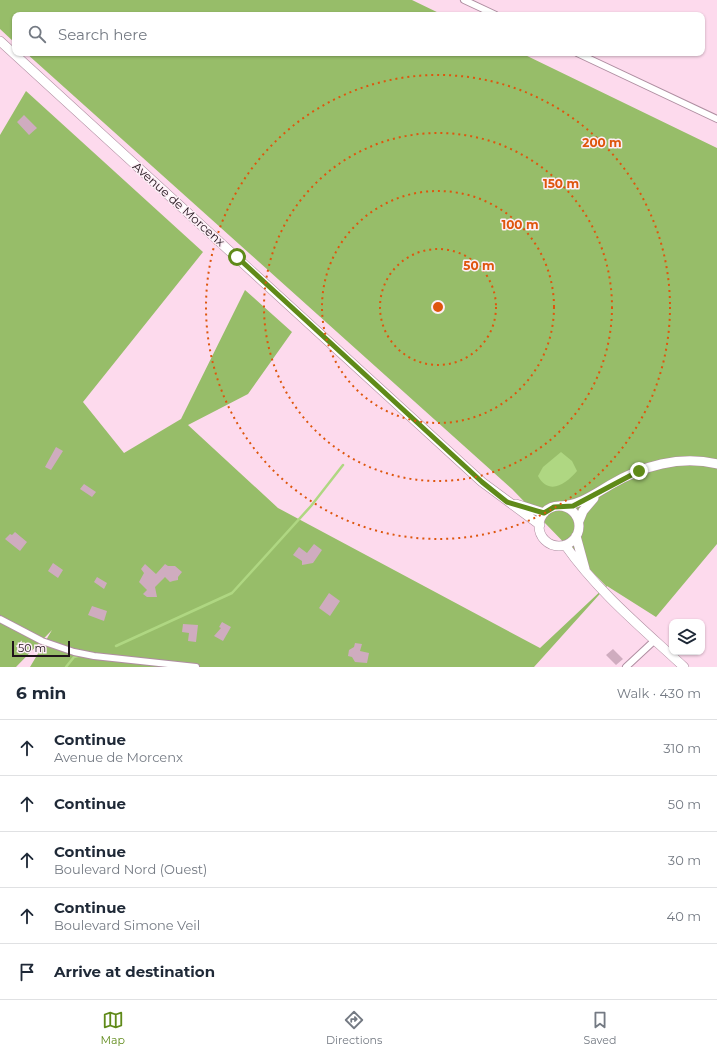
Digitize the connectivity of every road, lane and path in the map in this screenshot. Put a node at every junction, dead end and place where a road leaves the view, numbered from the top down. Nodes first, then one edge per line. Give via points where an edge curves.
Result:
1 (464, 0) edge
2 (490, 12) edge
3 (0, 41) edge
4 (12, 52) edge
5 (16, 56) edge
6 (583, 56) edge
7 (717, 119) edge
8 (717, 464) edge
9 (596, 495) junction
10 (507, 502) junction
11 (560, 506) junction
12 (544, 513) junction
13 (578, 521) junction
14 (540, 525) junction
15 (576, 536) junction
16 (565, 545) junction
17 (586, 572) junction
18 (0, 619) edge
19 (655, 640) junction
20 (196, 667) edge
21 (626, 667) edge
22 (684, 667) edge

1 - 2 street
3 - 4 main road, Avenue de Morcenx
5 - 10 main road, Avenue de Morcenx via 482,482
6 - 7 street
8 - 9 main road via 687,461 654,466 622,479
9 - 11 main road via 573,506
9 - 13 main road
10 - 12 main road
10 - 14 main road, Avenue de Morcenx
11 - 12 main road
11 - 13 main road via 572,510
12 - 14 main road
13 - 15 main road
14 - 16 main road via 543,537 547,541 558,546
15 - 16 main road
15 - 17 main road
16 - 17 main road
17 - 19 main road via 607,596
18 - 20 street via 42,641 74,652
19 - 21 street
19 - 22 main road

